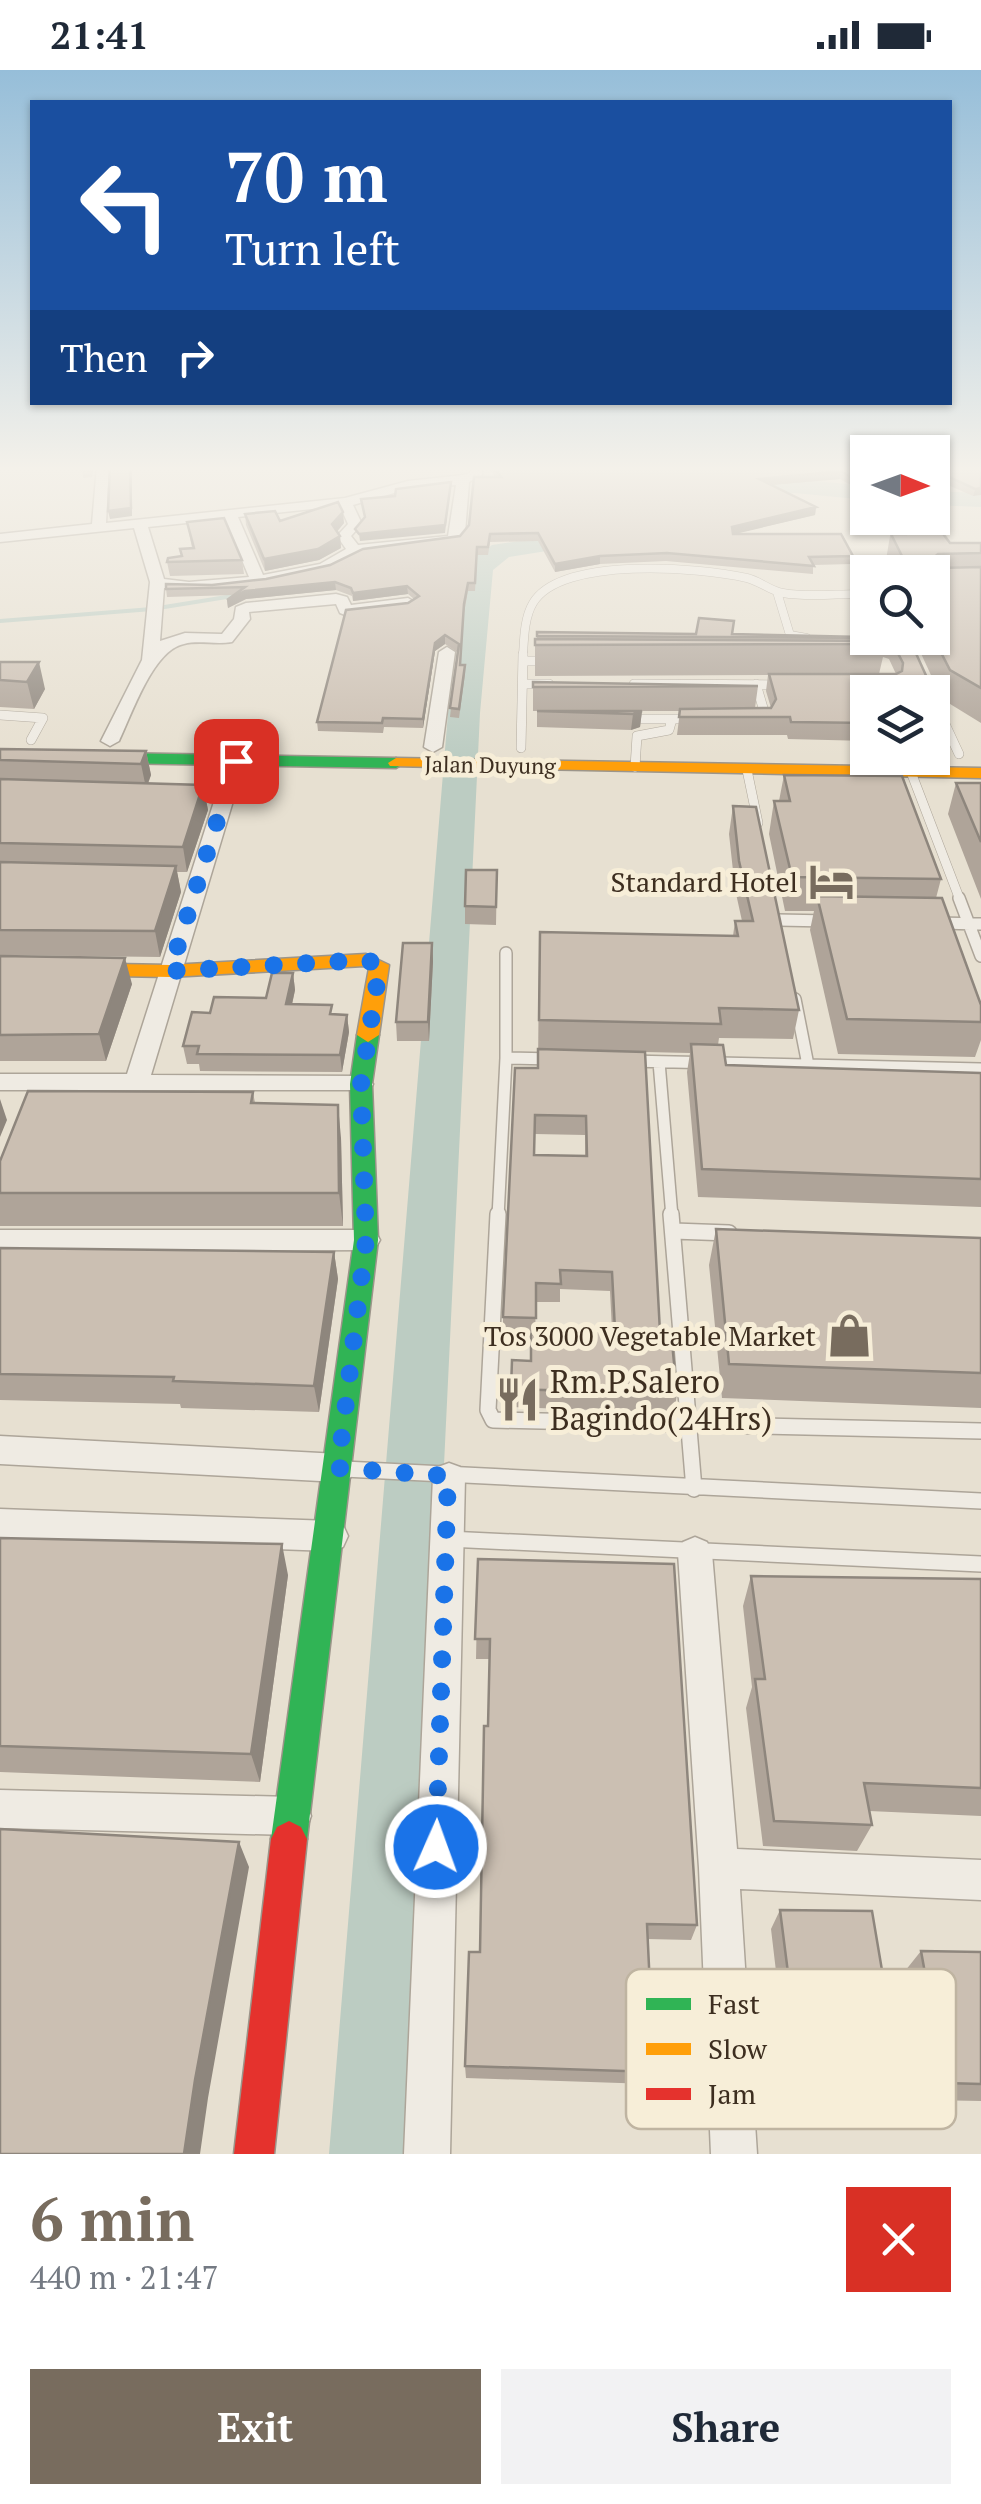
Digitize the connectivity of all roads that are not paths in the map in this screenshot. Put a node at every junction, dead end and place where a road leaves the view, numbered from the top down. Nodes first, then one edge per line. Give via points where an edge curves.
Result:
1 (151, 563) edge
2 (251, 563) edge
3 (332, 563) edge
4 (258, 580) junction
5 (156, 582) junction
6 (777, 592) junction
7 (850, 594) edge
8 (408, 603) edge
9 (818, 638) edge
10 (446, 652) dead end
11 (150, 660) junction
12 (524, 661) junction
13 (564, 661) edge
14 (524, 684) junction
15 (562, 684) edge
16 (620, 684) edge
17 (756, 684) junction
18 (792, 685) edge
19 (523, 698) junction
20 (542, 698) edge
21 (742, 699) edge
22 (760, 699) junction
23 (0, 716) edge
24 (523, 718) junction
25 (542, 718) edge
26 (616, 719) edge
27 (672, 719) junction
28 (704, 719) edge
29 (758, 719) edge
30 (950, 723) edge
31 (0, 740) edge
32 (31, 740) junction
33 (110, 741) junction
34 (435, 752) junction
35 (850, 752) edge
36 (506, 754) junction
37 (970, 754) edge
38 (0, 756) edge
39 (634, 758) junction
40 (236, 761) junction
41 (747, 770) junction
42 (850, 771) edge
43 (950, 772) edge
44 (981, 772) edge
45 (912, 775) edge
46 (762, 845) edge
47 (774, 901) edge
48 (778, 920) junction
49 (836, 921) edge
50 (931, 923) edge
51 (975, 924) edge
52 (782, 938) edge
53 (506, 953) dead end
54 (981, 956) edge
55 (0, 968) edge
56 (170, 971) junction
57 (793, 992) edge
58 (506, 1058) junction
59 (563, 1060) edge
60 (621, 1061) edge
61 (659, 1062) junction
62 (808, 1065) junction
63 (981, 1068) edge
64 (137, 1081) junction
65 (0, 1082) edge
66 (361, 1084) junction
67 (674, 1232) junction
68 (751, 1233) edge
69 (366, 1240) junction
70 (0, 1241) edge
71 (688, 1425) junction
72 (981, 1432) edge
73 (0, 1450) edge
74 (352, 1470) junction
75 (439, 1476) junction
76 (694, 1489) junction
77 (981, 1502) edge
78 (0, 1524) edge
79 (331, 1536) junction
80 (445, 1539) junction
81 (696, 1553) junction
82 (981, 1564) edge
83 (0, 1809) edge
84 (292, 1816) junction
85 (719, 1868) junction
86 (981, 1880) edge
87 (724, 1969) edge
88 (733, 2129) edge
89 (254, 2154) edge
90 (427, 2154) edge
91 (734, 2154) edge

1 - 5 street
2 - 4 street
3 - 4 street
4 - 5 street
5 - 11 street
6 - 7 lane
6 - 9 lane via 790,635
6 - 12 lane via 730,576 630,570 572,576 540,592 531,606
8 - 11 street via 345,610 336,599 244,608 226,639 179,639
10 - 34 street
11 - 33 street
12 - 13 lane
12 - 14 lane
14 - 15 lane
14 - 19 lane
16 - 17 lane
17 - 18 lane
17 - 22 lane
19 - 20 lane
19 - 24 lane
21 - 22 lane
22 - 29 lane via 766,718
23 - 32 lane via 43,718
24 - 25 lane
24 - 36 lane
26 - 27 lane
27 - 28 lane
27 - 39 lane via 670,730 637,736
30 - 37 lane
31 - 32 main road, Jalan Duyung
32 - 33 main road, Jalan Duyung
33 - 34 main road, Jalan Duyung
34 - 36 main road, Jalan Duyung
34 - 40 main road, Jalan Duyung
35 - 39 main road, Jalan Duyung
36 - 39 main road, Jalan Duyung
38 - 40 main road, Jalan Duyung
39 - 41 main road, Jalan Duyung
40 - 56 street via 214,800
41 - 42 main road, Jalan Duyung
41 - 46 lane
43 - 44 main road, Jalan Duyung
45 - 51 lane
47 - 48 lane
48 - 49 lane
48 - 52 lane
50 - 51 lane
51 - 54 lane
53 - 58 lane
55 - 56 main road
56 - 64 street
56 - 66 main road via 375,962 380,972
57 - 62 lane
58 - 59 lane
58 - 71 lane via 489,1413 506,1422
60 - 61 lane
61 - 62 lane
61 - 67 lane
62 - 63 lane
64 - 65 street via 35,1092
64 - 66 street
66 - 69 main road
67 - 68 lane
67 - 71 lane
69 - 70 street
69 - 74 main road
71 - 72 lane
71 - 76 lane
73 - 74 street
74 - 75 lane
74 - 79 main road
75 - 76 lane
75 - 80 street
76 - 77 lane
78 - 79 street
79 - 84 main road
80 - 81 lane
80 - 90 street
81 - 82 lane
81 - 85 street
83 - 84 street
84 - 89 main road
85 - 86 street
85 - 87 street
88 - 91 street

